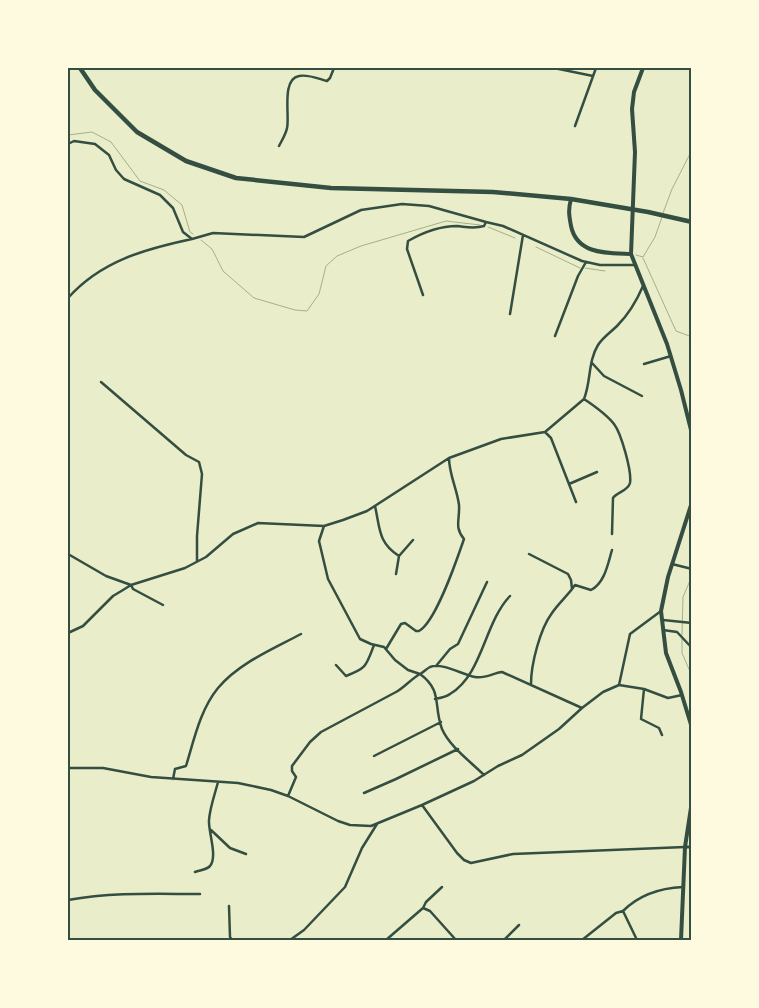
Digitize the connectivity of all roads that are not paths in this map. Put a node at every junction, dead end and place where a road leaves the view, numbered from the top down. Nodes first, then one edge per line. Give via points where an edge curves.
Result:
1 (80, 68) edge
2 (334, 68) edge
3 (554, 68) edge
4 (596, 68) edge
5 (643, 68) edge
6 (593, 76) junction
7 (575, 126) dead end
8 (68, 144) edge
9 (279, 146) dead end
10 (571, 199) junction
11 (486, 222) junction
12 (692, 222) edge
13 (523, 235) junction
14 (192, 238) junction
15 (631, 254) junction
16 (586, 262) junction
17 (635, 265) junction
18 (643, 286) junction
19 (423, 295) dead end
20 (68, 298) edge
21 (510, 314) dead end
22 (555, 336) dead end
23 (670, 356) junction
24 (592, 363) junction
25 (644, 364) dead end
26 (100, 382) dead end
27 (642, 396) dead end
28 (584, 399) junction
29 (545, 432) junction
30 (692, 434) edge
31 (449, 458) junction
32 (597, 472) dead end
33 (569, 484) junction
34 (576, 502) dead end
35 (692, 502) edge
36 (375, 506) junction
37 (324, 526) junction
38 (612, 534) dead end
39 (413, 540) dead end
40 (612, 550) dead end
41 (68, 554) edge
42 (529, 554) dead end
43 (399, 556) junction
44 (197, 561) junction
45 (672, 564) junction
46 (692, 569) edge
47 (396, 574) dead end
48 (487, 582) dead end
49 (131, 585) junction
50 (572, 589) junction
51 (510, 596) dead end
52 (163, 605) dead end
53 (661, 611) junction
54 (661, 620) junction
55 (692, 623) edge
56 (663, 630) junction
57 (68, 633) edge
58 (301, 634) dead end
59 (374, 645) junction
60 (692, 648) edge
61 (385, 649) junction
62 (336, 665) dead end
63 (436, 666) junction
64 (420, 674) junction
65 (468, 675) junction
66 (531, 684) junction
67 (619, 685) junction
68 (644, 690) junction
69 (682, 696) junction
70 (435, 700) junction
71 (582, 708) junction
72 (441, 722) junction
73 (692, 728) edge
74 (662, 735) dead end
75 (458, 749) junction
76 (374, 756) dead end
77 (68, 768) edge
78 (484, 775) junction
79 (173, 778) junction
80 (218, 782) junction
81 (364, 793) dead end
82 (288, 796) junction
83 (692, 801) edge
84 (422, 805) junction
85 (378, 823) junction
86 (210, 829) junction
87 (685, 847) junction
88 (692, 847) edge
89 (246, 854) dead end
90 (196, 872) dead end
91 (442, 886) dead end
92 (683, 887) junction
93 (200, 894) dead end
94 (68, 900) edge
95 (229, 906) dead end
96 (423, 908) junction
97 (623, 911) junction
98 (518, 925) dead end
99 (232, 940) edge
100 (290, 940) edge
101 (386, 940) edge
102 (456, 940) edge
103 (504, 940) edge
104 (582, 940) edge
105 (638, 940) edge
106 (681, 940) edge

1 - 10 main road via 96,90 137,132 186,161 236,178 331,188 493,192
2 - 9 street via 327,81 298,76 294,79 287,97 288,126
3 - 6 street
4 - 6 street
5 - 15 main road via 632,109 635,152
6 - 7 street
8 - 14 street via 74,141 95,144 109,155 124,179 160,195 173,208 183,232
10 - 12 main road
10 - 15 main road via 568,211 572,232 580,244 601,253
11 - 13 street
11 - 14 street via 429,206 402,204 361,210 304,237 213,233
11 - 19 street via 476,229 456,226 436,229 408,241 407,249
13 - 16 street
13 - 21 street
14 - 20 street via 105,267
15 - 17 main road
16 - 17 street
16 - 22 street
17 - 18 main road
18 - 23 main road
18 - 24 street via 633,305 598,344
23 - 25 street
23 - 30 main road
24 - 27 street via 604,376
24 - 28 street
26 - 44 street via 186,456 199,462 202,474
28 - 29 street
28 - 38 street via 614,424 629,470 630,484 613,498
29 - 31 street via 501,439
29 - 33 street via 551,438
31 - 36 street
31 - 61 street via 459,503 458,531 464,539 428,622 419,631 401,624
32 - 33 street
33 - 34 street
35 - 45 main road
36 - 37 street
36 - 43 street via 383,541
37 - 44 street via 258,523 233,534
37 - 59 street via 319,541 328,579 360,639
39 - 43 street
40 - 50 street via 606,572 595,588 591,590 575,585
41 - 49 street via 106,576
42 - 50 street via 568,574
43 - 47 street
44 - 49 street
45 - 46 street
45 - 53 main road
48 - 63 street via 458,644
49 - 52 street
49 - 57 street via 113,596 82,626
50 - 66 street via 545,625
51 - 65 street via 490,626
53 - 54 main road
53 - 67 street via 630,634
54 - 55 street
54 - 56 main road
56 - 60 street via 677,632
56 - 69 main road via 666,653
58 - 79 street via 256,659 217,689 204,712 186,766 175,769
59 - 61 street
59 - 62 street via 361,670 346,676
61 - 64 street via 408,670
63 - 64 street
63 - 65 street
64 - 70 street via 433,685
64 - 82 street via 404,688 321,732 310,742 292,766 296,777
65 - 66 street via 482,677 502,672
65 - 70 street via 449,695
66 - 71 street
67 - 68 street
67 - 71 street
68 - 69 street via 668,698
68 - 74 street via 640,719 659,728
69 - 73 main road
70 - 72 street
71 - 78 street via 522,755
72 - 75 street via 447,737
72 - 76 street
75 - 78 street
75 - 81 street
77 - 79 street via 102,768
78 - 84 street
79 - 80 street
80 - 82 street via 263,788
80 - 86 street
82 - 85 street via 350,825
83 - 87 main road
84 - 85 street
84 - 87 street via 457,853 471,863 513,854
85 - 100 street via 362,848 345,887 304,930
86 - 89 street via 230,848
86 - 90 street via 211,865
87 - 88 street
87 - 92 main road
91 - 96 street
92 - 97 street via 664,888 632,902
92 - 106 main road
93 - 94 street via 129,893
95 - 99 street
96 - 101 street
96 - 102 street via 430,911
97 - 104 street
97 - 105 street
98 - 103 street

